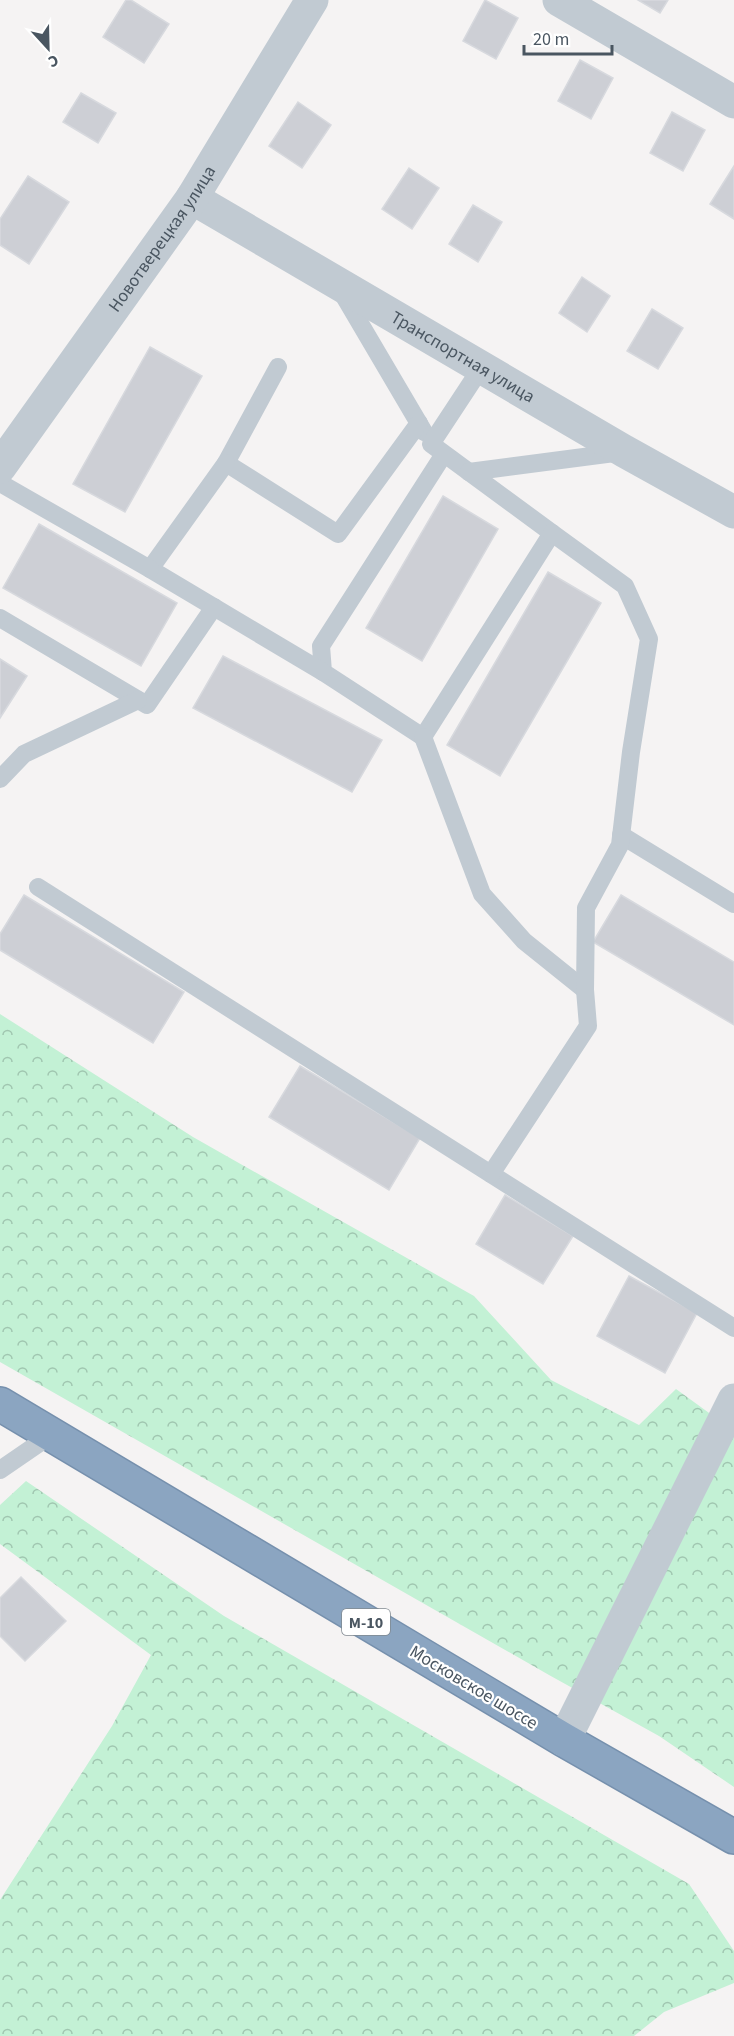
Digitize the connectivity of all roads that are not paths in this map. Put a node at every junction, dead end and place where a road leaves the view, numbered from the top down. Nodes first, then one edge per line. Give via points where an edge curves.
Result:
1 (312, 0) edge
2 (559, 0) edge
3 (734, 102) edge
4 (192, 198) junction
5 (338, 285) junction
6 (278, 367) dead end
7 (481, 368) junction
8 (419, 423) junction
9 (438, 449) junction
10 (624, 451) junction
11 (226, 463) junction
12 (0, 467) edge
13 (469, 472) junction
14 (0, 483) edge
15 (734, 512) edge
16 (552, 533) junction
17 (150, 569) junction
18 (214, 607) junction
19 (0, 618) edge
20 (323, 672) junction
21 (138, 700) junction
22 (423, 736) junction
23 (0, 779) edge
24 (621, 836) junction
25 (38, 887) dead end
26 (734, 904) edge
27 (585, 990) junction
28 (491, 1174) junction
29 (734, 1328) edge
30 (734, 1400) edge
31 (0, 1404) edge
32 (51, 1435) junction
33 (0, 1470) edge
34 (564, 1740) junction
35 (734, 1837) edge

1 - 4 street, Новотверецкая улица
2 - 3 street
4 - 5 street, Транспортная улица
4 - 12 street, Новотверецкая улица
5 - 7 street, Транспортная улица
5 - 8 lane
6 - 11 lane
7 - 9 lane
7 - 10 street, Транспортная улица
8 - 9 lane
8 - 11 lane via 338,534
9 - 13 lane
9 - 20 lane via 321,646
10 - 13 lane
10 - 15 street, Транспортная улица
11 - 17 lane
13 - 16 lane
14 - 17 lane
16 - 22 lane
16 - 24 lane via 626,586 649,639
17 - 18 lane
18 - 20 lane
18 - 21 lane via 147,705
19 - 21 lane
20 - 22 lane
21 - 23 lane via 24,754
22 - 27 lane via 482,894 524,941
24 - 26 lane
24 - 27 lane via 620,845 586,908
25 - 28 lane
27 - 28 lane via 588,1026
28 - 29 lane
30 - 34 street
31 - 32 highway, Московское шоссе / М-10
32 - 33 lane
32 - 34 highway, Московское шоссе / М-10
34 - 35 highway, Московское шоссе / М-10

